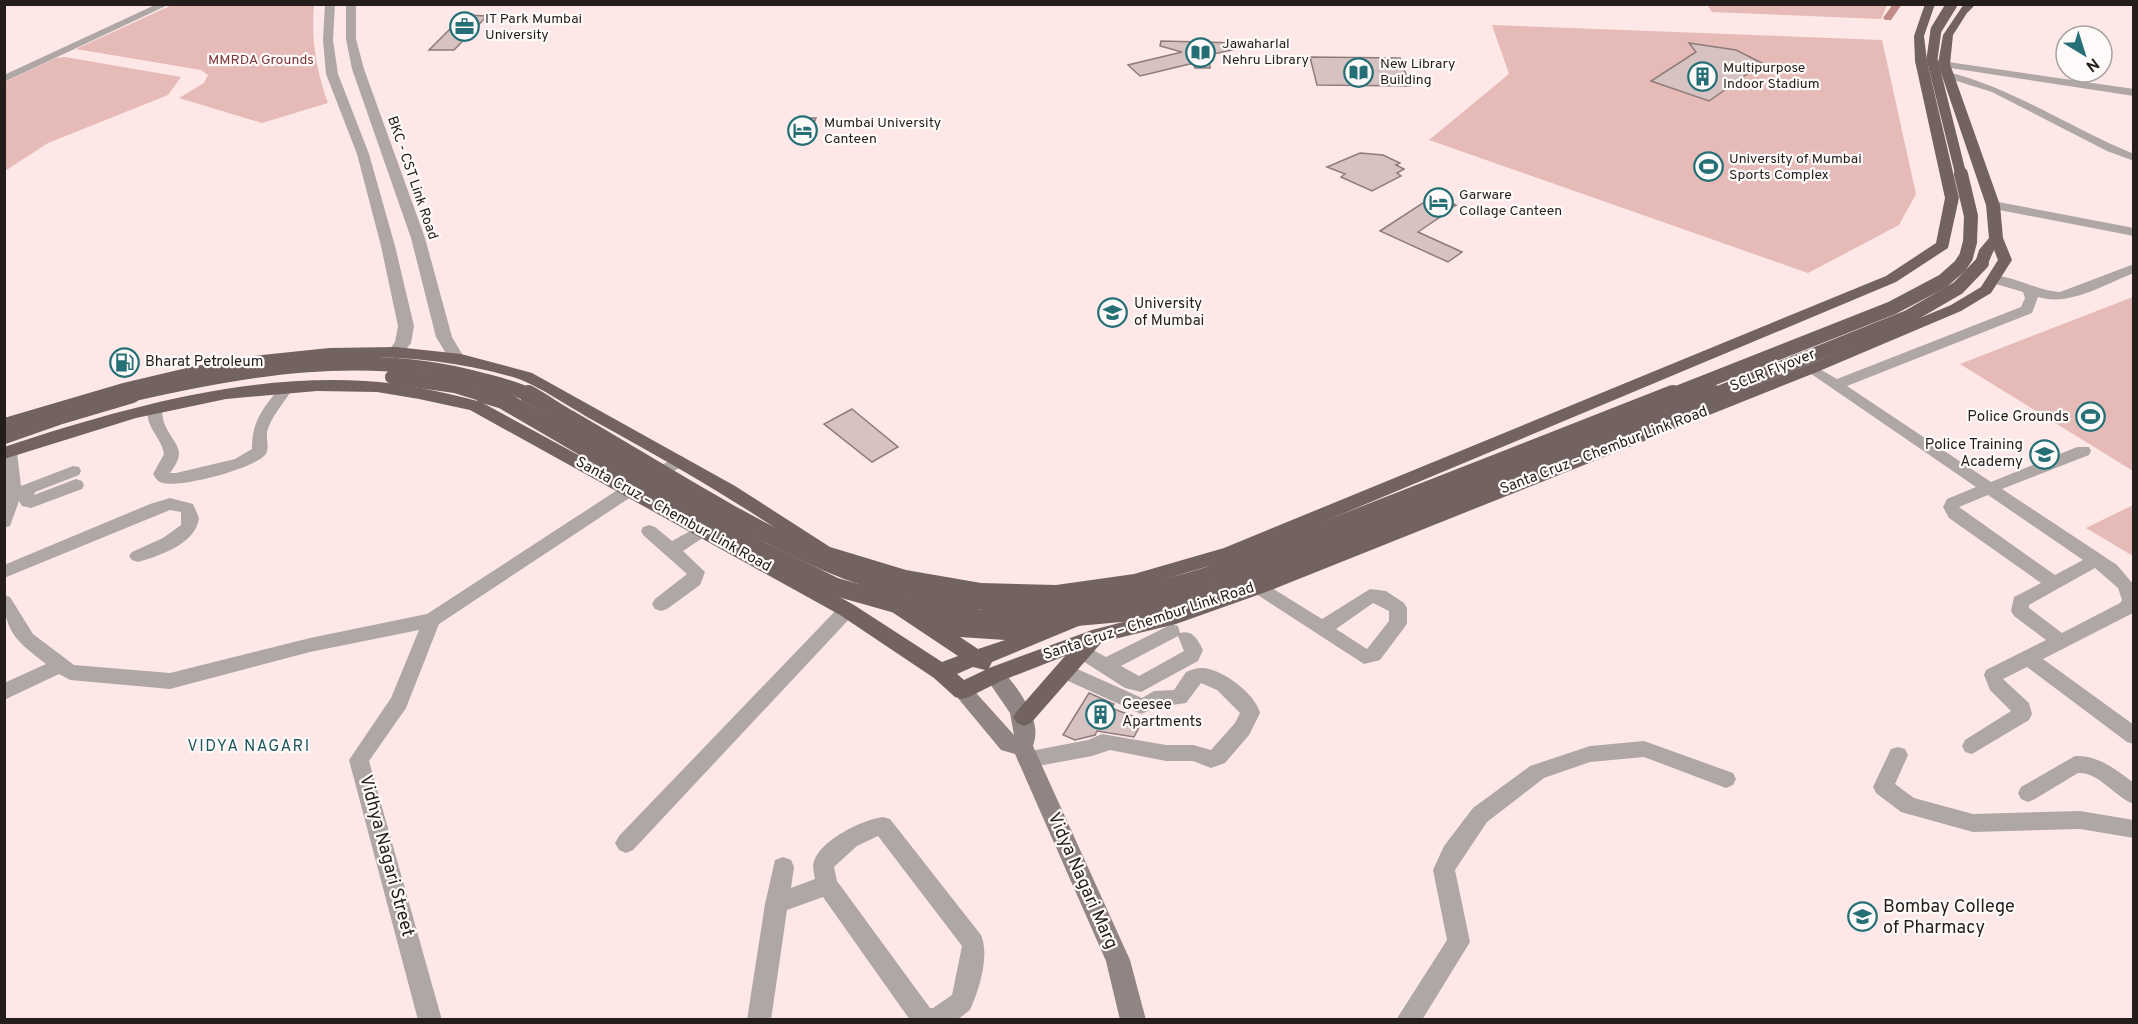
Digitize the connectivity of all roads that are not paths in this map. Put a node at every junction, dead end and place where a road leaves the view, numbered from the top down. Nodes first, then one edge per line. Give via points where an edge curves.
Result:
1 (154, 4) edge
2 (166, 4) edge
3 (330, 4) edge
4 (351, 4) edge
5 (1930, 4) edge
6 (1952, 4) edge
7 (1971, 4) edge
8 (351, 25) junction
9 (329, 28) junction
10 (1921, 61) junction
11 (1946, 70) junction
12 (4, 73) edge
13 (4, 79) edge
14 (2133, 93) edge
15 (2133, 158) edge
16 (393, 162) junction
17 (366, 169) junction
18 (1993, 205) junction
19 (2133, 232) edge
20 (1996, 238) junction
21 (403, 242) junction
22 (2133, 268) edge
23 (1994, 279) junction
24 (2029, 290) junction
25 (395, 353) junction
26 (457, 359) junction
27 (1811, 369) junction
28 (1836, 385) junction
29 (1635, 387) junction
30 (286, 388) junction
31 (100, 394) junction
32 (155, 410) junction
33 (1683, 422) junction
34 (4, 424) edge
35 (97, 424) junction
36 (4, 435) edge
37 (6, 450) edge
38 (2083, 451) dead end
39 (678, 460) junction
40 (74, 478) dead end
41 (1990, 488) junction
42 (628, 491) junction
43 (18, 495) junction
44 (4, 522) edge
45 (649, 531) dead end
46 (701, 531) junction
47 (818, 546) junction
48 (671, 550) junction
49 (138, 556) dead end
50 (2096, 560) junction
51 (4, 572) edge
52 (1144, 578) junction
53 (2054, 583) junction
54 (1259, 586) junction
55 (887, 599) junction
56 (661, 604) dead end
57 (6, 610) edge
58 (847, 610) junction
59 (1098, 610) junction
60 (432, 620) junction
61 (1178, 629) junction
62 (1322, 629) dead end
63 (1099, 635) junction
64 (2060, 641) junction
65 (1082, 651) junction
66 (975, 657) junction
67 (2028, 658) junction
68 (59, 666) junction
69 (1106, 666) junction
70 (1064, 671) junction
71 (941, 672) junction
72 (994, 675) junction
73 (962, 691) junction
74 (4, 692) edge
75 (1024, 717) junction
76 (2133, 736) edge
77 (1972, 746) dead end
78 (1024, 752) junction
79 (1898, 755) dead end
80 (1726, 779) dead end
81 (2028, 793) dead end
82 (2133, 795) edge
83 (2133, 829) edge
84 (626, 843) dead end
85 (783, 867) dead end
86 (826, 885) junction
87 (776, 903) junction
88 (430, 1020) edge
89 (759, 1020) edge
90 (934, 1020) edge
91 (1133, 1020) edge
92 (1408, 1020) edge

1 - 12 street
2 - 13 street
3 - 9 street, BKC - CST Link Road
4 - 8 street, BKC - CST Link Road
5 - 10 highway, Santa Cruz – Chembur Link Road via 1920,29
6 - 36 highway, bridge via 1937,23 1931,42 1932,59 1971,216 1971,242 1966,257 1939,283 1892,308 1271,552 1202,578 1127,596 985,602 915,591 848,572 777,538 518,390 467,375 419,367 277,367 153,389
7 - 11 highway via 1948,35
8 - 9 street
8 - 16 street, BKC - CST Link Road via 358,69
9 - 17 street, BKC - CST Link Road via 332,74
10 - 11 street
10 - 29 highway, Santa Cruz – Chembur Link Road via 1952,198 1942,245 1891,279
11 - 14 street
11 - 15 street via 1984,84 2110,150
11 - 18 highway
16 - 17 street
16 - 21 street, BKC - CST Link Road
17 - 21 street, BKC - CST Link Road
18 - 19 street
18 - 20 highway
20 - 23 highway via 2005,260
20 - 37 highway, SCLR Flyover, bridge via 1972,278 1908,317 1284,566 1212,593 1132,612 1054,620 982,619 907,607 836,586 762,551 503,400 409,378 346,375 262,380 152,400 89,417
21 - 25 street, BKC - CST Link Road via 406,326 403,343
21 - 26 street, BKC - CST Link Road
22 - 24 street via 2062,296
23 - 24 street
23 - 27 highway, Santa Cruz – Chembur Link Road via 1986,290 1956,308
24 - 28 street via 2032,298 2027,310
25 - 26 highway
25 - 31 highway via 353,352 236,363
26 - 39 highway via 525,375
27 - 28 street
27 - 33 highway, Santa Cruz – Chembur Link Road
28 - 41 street
29 - 33 highway
29 - 52 highway, Santa Cruz – Chembur Link Road via 1230,553
30 - 32 highway, Santa Cruz – Chembur Link Road via 219,396
30 - 32 street via 258,436 259,452 240,464 176,478 161,474 172,449 153,419
30 - 42 highway, Santa Cruz – Chembur Link Road via 363,386 425,393 475,406
31 - 34 highway
31 - 35 highway
32 - 35 highway, Santa Cruz – Chembur Link Road
33 - 54 highway, Santa Cruz – Chembur Link Road
35 - 37 highway, Santa Cruz – Chembur Link Road
37 - 43 street
38 - 41 street
39 - 42 street
39 - 47 highway
40 - 43 street via 31,502
41 - 50 street
41 - 53 street via 1953,502 1955,514
42 - 46 highway, Santa Cruz – Chembur Link Road
42 - 60 street
43 - 44 street
45 - 48 street
46 - 48 street
46 - 58 highway, Santa Cruz – Chembur Link Road
47 - 52 highway via 886,573 942,585 1017,593 1104,587
47 - 55 highway
48 - 56 street via 696,572 694,580
49 - 51 street via 184,532 192,519 187,508 170,504 156,508
50 - 53 street
50 - 64 street via 2125,585 2131,600 2127,608
52 - 59 highway, Santa Cruz – Chembur Link Road
52 - 61 highway
53 - 64 street via 2020,602 2018,607
54 - 61 highway, Santa Cruz – Chembur Link Road
54 - 62 street
55 - 59 highway via 941,626 983,632 1029,631
55 - 66 highway
57 - 68 street via 27,639
58 - 71 highway, Santa Cruz – Chembur Link Road
58 - 84 street
59 - 66 highway, Santa Cruz – Chembur Link Road via 987,656
60 - 68 street via 310,645 170,681 70,672
60 - 88 street, Vidhya Nagari Street via 399,702 359,760
61 - 63 highway, Santa Cruz – Chembur Link Road
61 - 69 street
61 - 69 street via 1194,650 1191,656 1141,684 1132,683
63 - 65 highway
63 - 72 highway, Santa Cruz – Chembur Link Road
64 - 67 street
65 - 69 street
65 - 70 highway
66 - 71 highway, Santa Cruz – Chembur Link Road
66 - 72 highway
67 - 76 street
67 - 77 street via 1993,675 1998,687 2016,701 2022,714
68 - 74 street
70 - 75 highway
70 - 78 street via 1141,706 1154,699 1184,696 1193,676 1210,675 1249,707 1250,713 1242,729 1218,757 1211,759 1110,742 1092,748
71 - 73 highway, Santa Cruz – Chembur Link Road
72 - 73 highway, Santa Cruz – Chembur Link Road
72 - 75 main road
73 - 78 main road via 1009,744
75 - 78 main road, Vidya Nagari Marg
78 - 91 main road, Vidya Nagari Marg via 1118,960
79 - 83 street via 1883,787 1908,806 1973,823 2080,820
80 - 92 street via 1644,748 1590,754 1538,772 1480,815 1444,870 1459,942
81 - 82 street via 2084,763
85 - 87 street
86 - 87 street
86 - 90 street via 923,1018
86 - 90 street via 823,864 834,852 872,827 884,826 973,943 962,1002
87 - 89 street

